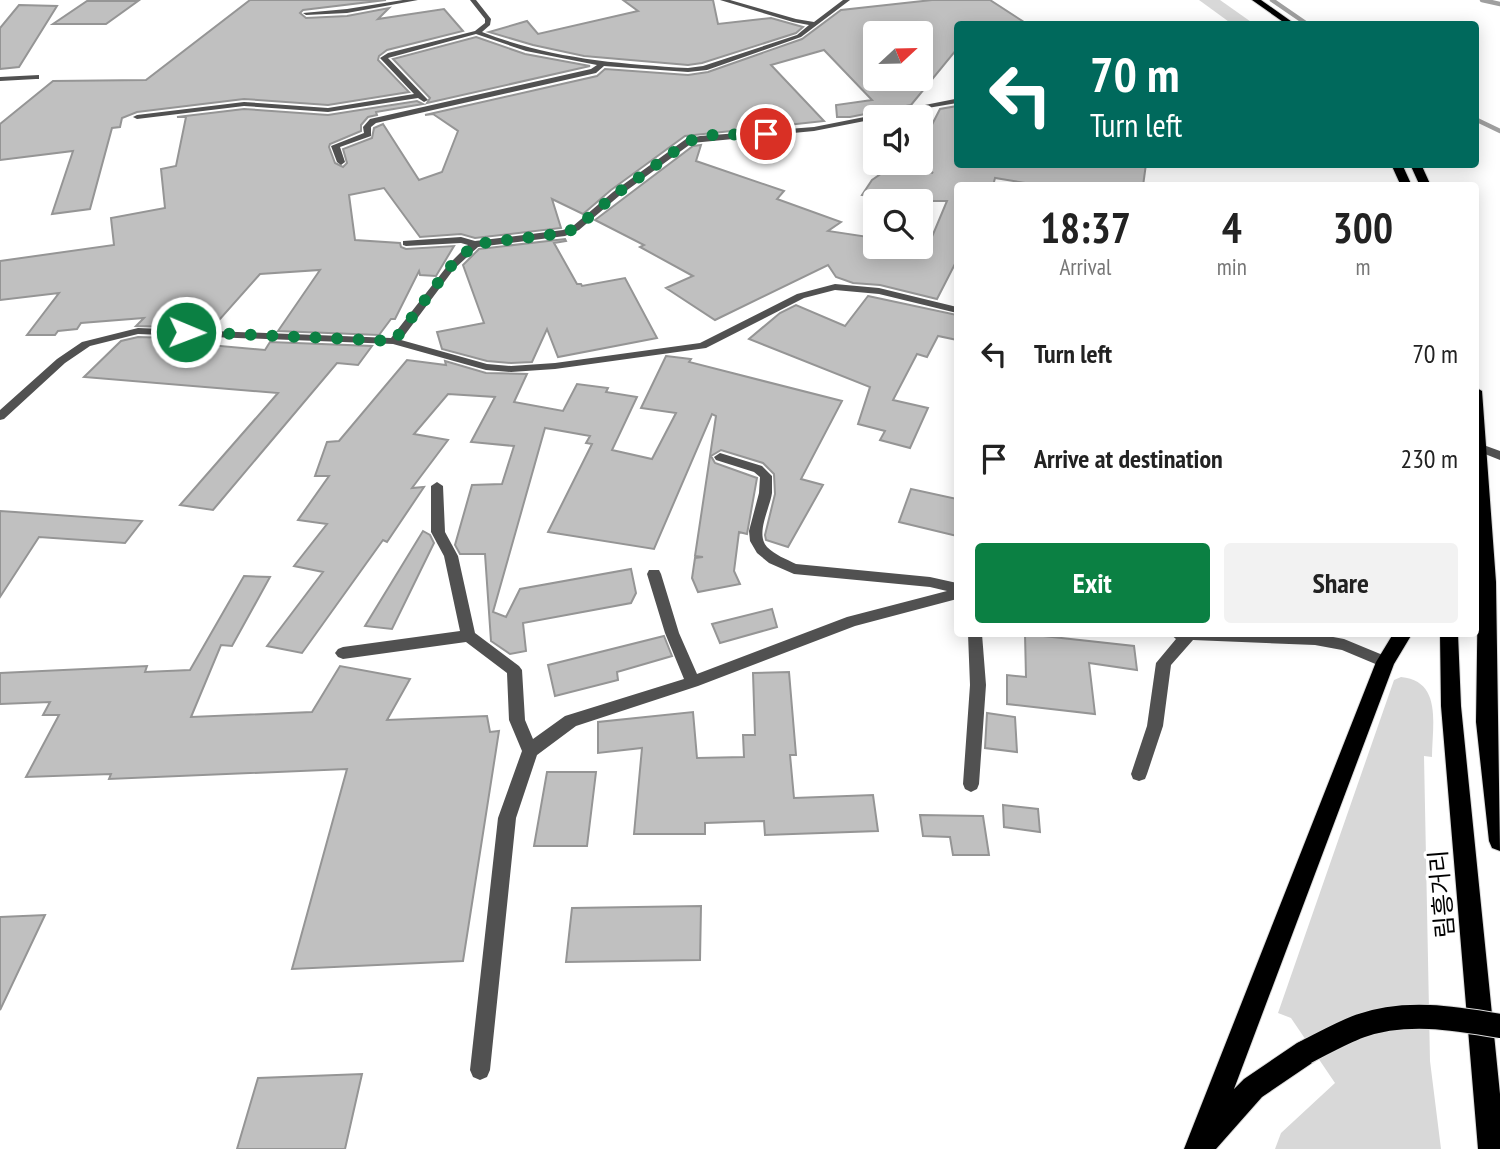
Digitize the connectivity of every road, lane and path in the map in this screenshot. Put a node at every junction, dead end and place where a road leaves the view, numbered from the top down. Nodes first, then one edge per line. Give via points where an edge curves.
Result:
1 (415, 0) edge
2 (473, 0) edge
3 (723, 0) edge
4 (847, 0) edge
5 (1252, 2) edge
6 (306, 13) dead end
7 (1274, 21) edge
8 (1286, 21) edge
9 (816, 24) junction
10 (477, 32) junction
11 (602, 65) junction
12 (36, 77) dead end
13 (0, 79) edge
14 (420, 95) junction
15 (954, 101) edge
16 (429, 106) junction
17 (138, 117) dead end
18 (341, 162) dead end
19 (406, 243) dead end
20 (475, 244) junction
21 (954, 309) edge
22 (394, 341) junction
23 (0, 416) edge
24 (1479, 447) edge
25 (1500, 456) edge
26 (720, 457) dead end
27 (1479, 462) edge
28 (438, 486) dead end
29 (654, 574) dead end
30 (954, 586) edge
31 (954, 595) edge
32 (468, 636) junction
33 (975, 637) edge
34 (1181, 637) edge
35 (1291, 637) edge
36 (1401, 637) edge
37 (1449, 637) edge
38 (343, 653) dead end
39 (1385, 662) junction
40 (693, 682) junction
41 (1486, 722) junction
42 (1500, 743) edge
43 (530, 751) junction
44 (1139, 774) dead end
45 (971, 784) dead end
46 (1500, 841) edge
47 (1500, 1026) edge
48 (480, 1070) dead end
49 (1198, 1148) edge
50 (1492, 1149) edge

1 - 6 street
2 - 10 street via 488,19
3 - 9 street
4 - 9 street
5 - 7 main road
5 - 8 main road
9 - 11 street via 799,36 704,68
10 - 11 street via 525,51
10 - 14 street via 384,58
11 - 16 street via 593,71
12 - 13 street
14 - 16 street
14 - 17 street via 328,110 244,104
15 - 20 street via 814,129 689,141 576,228
16 - 18 street via 373,121 368,134 335,146
19 - 20 street via 461,240
20 - 22 street via 450,267
21 - 22 street via 834,287 803,296 702,346 511,369 486,367
22 - 23 street via 209,332 117,334 86,344
24 - 25 street
26 - 30 street via 766,476 755,538 761,551 776,562 794,569
27 - 41 main road via 1487,582
28 - 32 street via 438,532 451,556
29 - 40 street
31 - 40 street via 852,621
32 - 38 street
32 - 43 street via 514,670 517,720
33 - 45 street via 978,685
34 - 44 street via 1164,663 1155,726
35 - 39 street via 1344,645
36 - 39 main road
37 - 50 main road, 림흥거리 via 1451,706
39 - 49 main road
40 - 43 street via 571,721
41 - 42 main road
41 - 46 main road
43 - 48 street via 507,818
47 - 49 main road, bridge via 1455,1018 1406,1017 1362,1026 1306,1052 1253,1088

